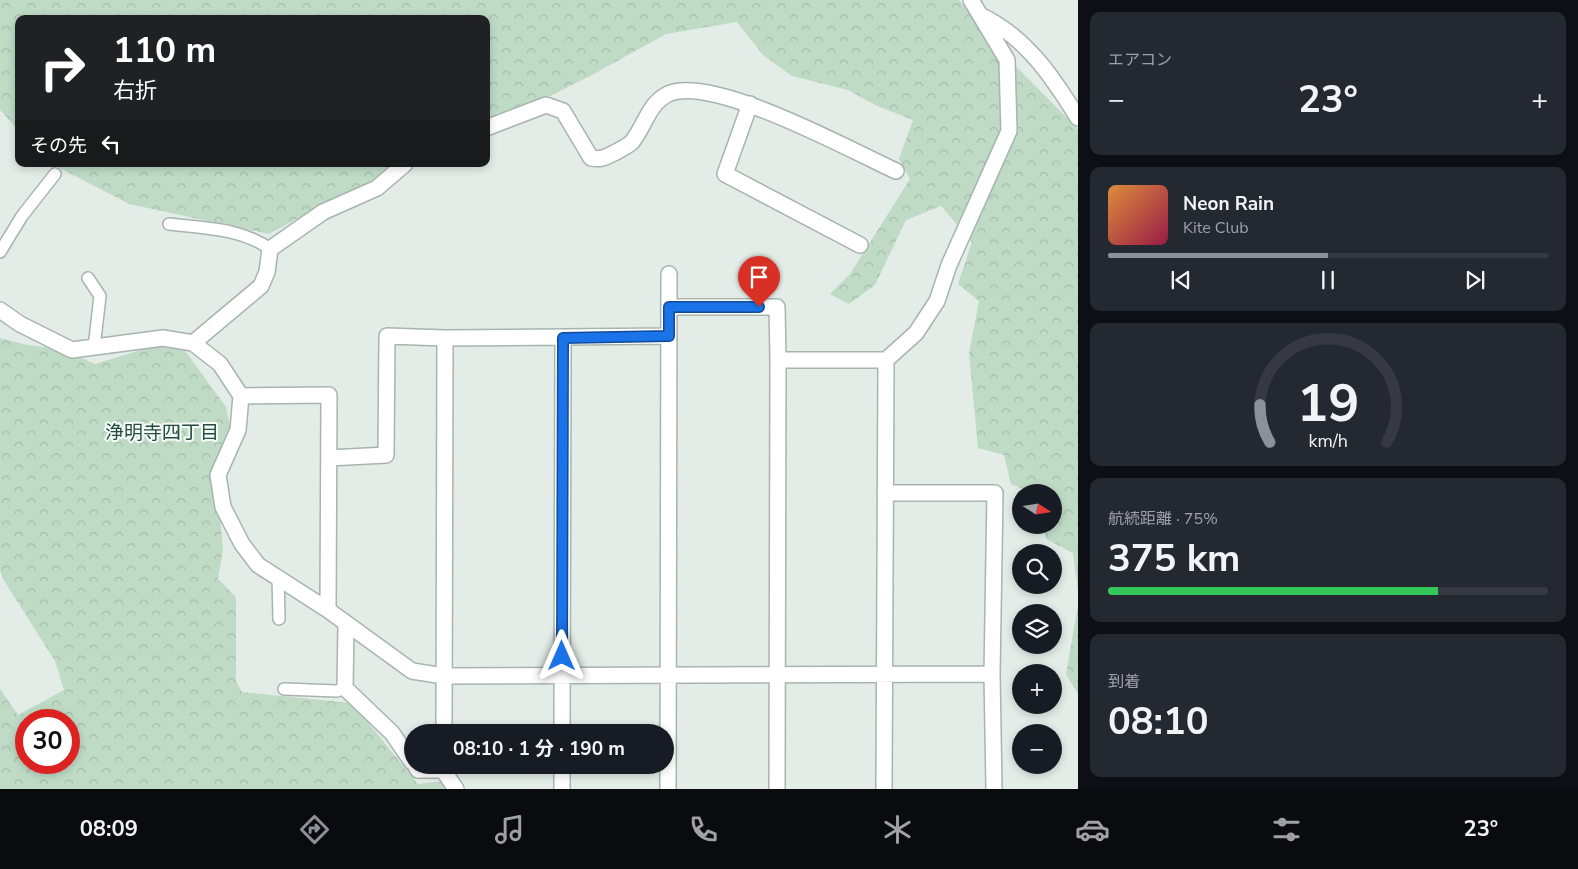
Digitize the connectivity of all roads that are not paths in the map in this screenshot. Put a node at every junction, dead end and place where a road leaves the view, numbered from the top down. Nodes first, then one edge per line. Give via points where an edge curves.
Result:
1 (971, 0) edge
2 (980, 15) junction
3 (750, 104) junction
4 (1078, 118) edge
5 (490, 126) edge
6 (402, 167) edge
7 (896, 171) dead end
8 (54, 174) dead end
9 (169, 224) dead end
10 (860, 245) dead end
11 (270, 249) junction
12 (0, 252) edge
13 (669, 274) dead end
14 (88, 278) dead end
15 (669, 307) junction
16 (0, 310) edge
17 (669, 336) junction
18 (445, 338) junction
19 (563, 338) junction
20 (193, 343) junction
21 (94, 348) junction
22 (778, 360) junction
23 (886, 360) junction
24 (241, 396) junction
25 (329, 458) junction
26 (885, 493) junction
27 (278, 578) junction
28 (328, 610) junction
29 (279, 620) dead end
30 (346, 625) junction
31 (992, 674) junction
32 (777, 675) junction
33 (884, 675) junction
34 (444, 676) junction
35 (562, 676) junction
36 (668, 676) junction
37 (345, 688) junction
38 (284, 689) dead end
39 (444, 724) edge
40 (562, 724) edge
41 (404, 750) edge
42 (447, 774) edge
43 (562, 774) edge
44 (456, 789) edge
45 (562, 789) edge
46 (668, 789) edge
47 (777, 789) edge
48 (884, 789) edge
49 (994, 789) edge

1 - 2 street
2 - 4 street via 1000,24 1019,39 1045,67
2 - 23 street via 1007,60 1009,131 937,301 916,333
3 - 5 street via 719,94 691,90 669,94 646,115 631,143 602,160 591,158 563,111 556,107 546,105
3 - 7 street
3 - 10 street via 725,174
6 - 11 street via 377,188 323,212
8 - 12 lane
9 - 11 lane via 241,234
11 - 20 street via 267,272 261,286
13 - 15 street
14 - 21 lane via 100,296
15 - 17 street
15 - 22 street via 776,307
16 - 21 street via 20,324 72,350
17 - 19 street
17 - 36 street
18 - 19 street
18 - 25 street via 387,336 386,454
18 - 34 street
19 - 35 street
20 - 21 street via 162,338
20 - 24 street via 220,364
22 - 23 street
22 - 32 street
23 - 26 street
24 - 25 street via 329,395
24 - 27 street via 238,430 218,475 223,507 242,544 258,565
25 - 28 street
26 - 31 street via 995,493
26 - 33 street
27 - 28 street
27 - 29 lane
28 - 30 street
30 - 34 street via 412,670
30 - 37 street
31 - 33 street
31 - 49 street
32 - 33 street
32 - 36 street
32 - 47 street
33 - 48 street
34 - 35 street
34 - 39 street
35 - 36 street
35 - 40 street
36 - 46 street
37 - 38 lane via 337,691
37 - 41 street via 392,733
42 - 44 street
43 - 45 street

